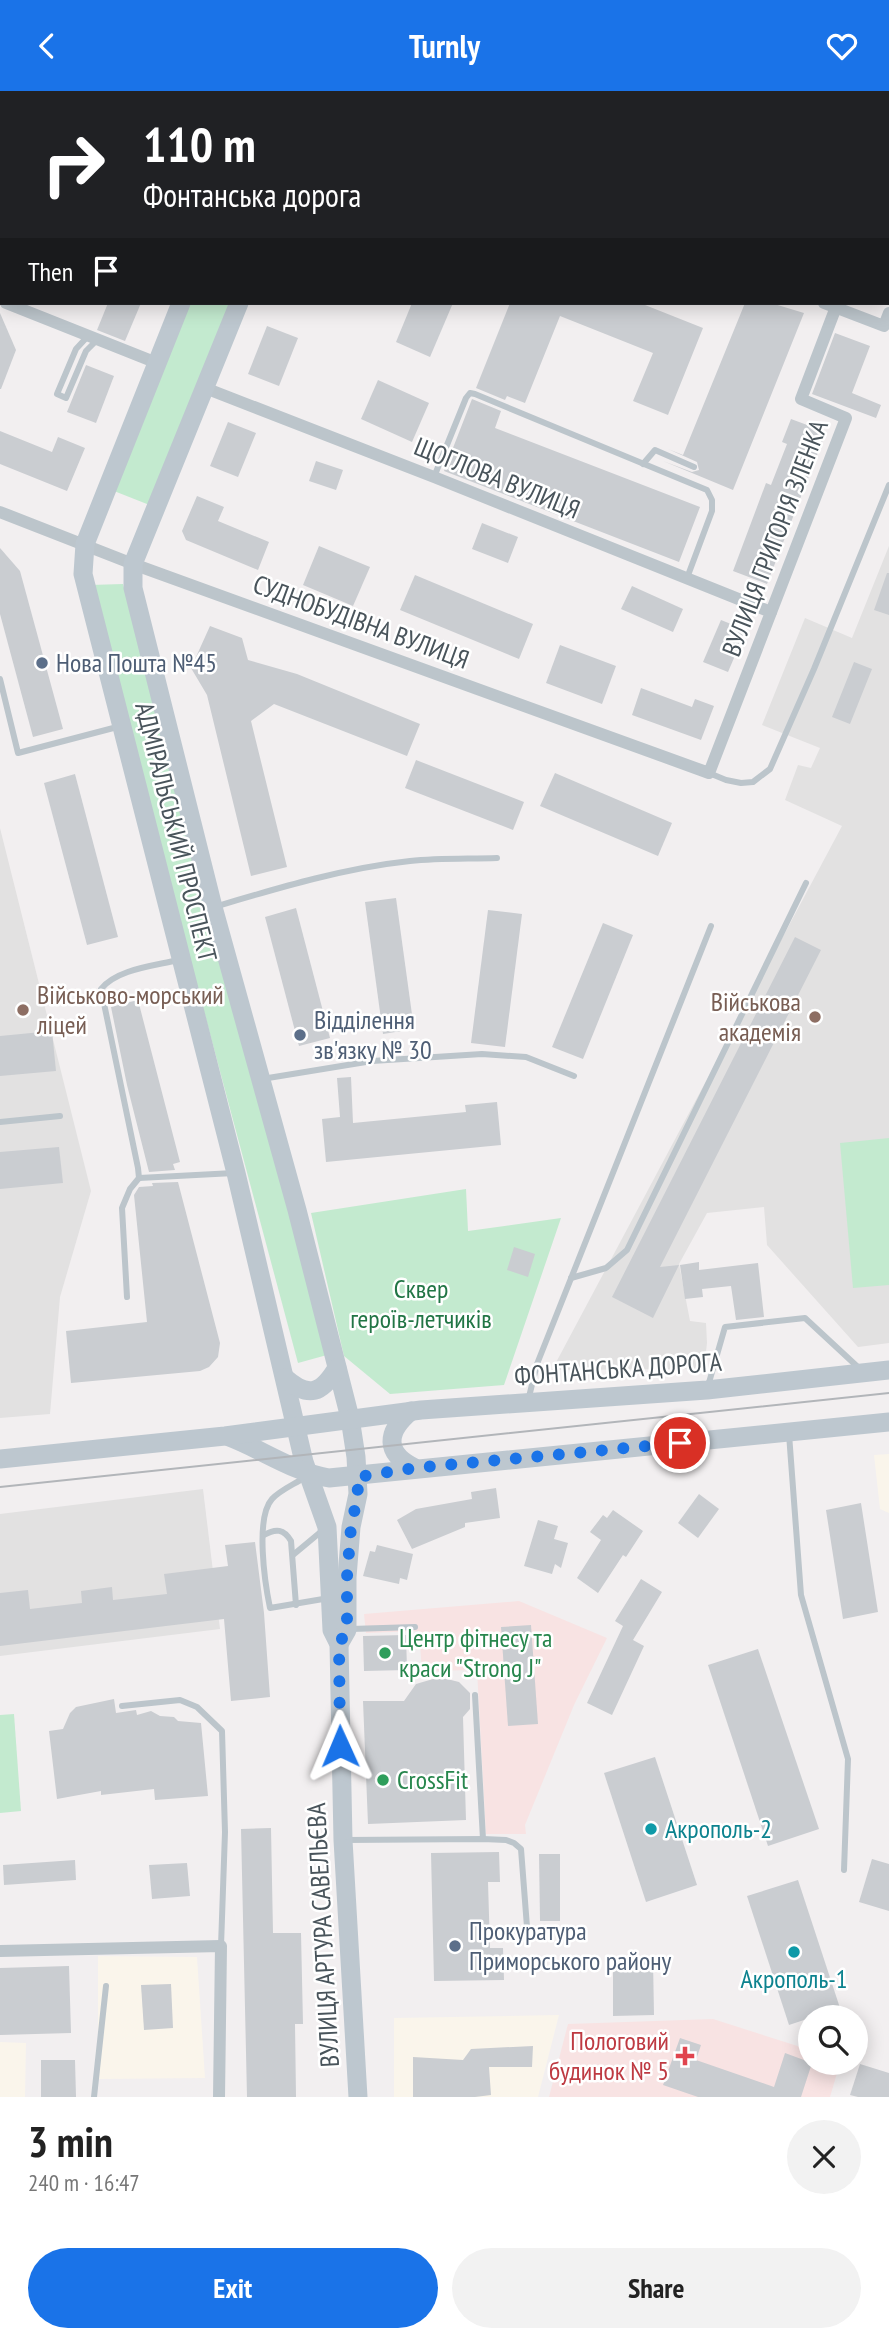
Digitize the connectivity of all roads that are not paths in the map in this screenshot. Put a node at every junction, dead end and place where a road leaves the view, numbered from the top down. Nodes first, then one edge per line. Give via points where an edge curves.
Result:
1 (13, 305) edge
2 (180, 305) edge
3 (238, 305) edge
4 (828, 305) edge
5 (831, 305) edge
6 (887, 322) edge
7 (93, 337) junction
8 (157, 363) junction
9 (205, 388) junction
10 (643, 464) junction
11 (694, 467) dead end
12 (434, 477) junction
13 (889, 485) edge
14 (0, 512) edge
15 (85, 544) junction
16 (134, 564) junction
17 (687, 578) junction
18 (771, 612) junction
19 (0, 679) edge
20 (122, 726) junction
21 (709, 773) junction
22 (497, 858) dead end
23 (806, 884) dead end
24 (213, 907) junction
25 (711, 926) dead end
26 (181, 959) junction
27 (574, 1076) dead end
28 (261, 1079) junction
29 (60, 1116) dead end
30 (0, 1122) edge
31 (236, 1173) junction
32 (139, 1178) junction
33 (571, 1278) junction
34 (127, 1297) dead end
35 (337, 1367) junction
36 (889, 1370) edge
37 (864, 1373) junction
38 (285, 1378) junction
39 (707, 1390) junction
40 (527, 1403) junction
41 (411, 1411) junction
42 (350, 1417) junction
43 (889, 1422) edge
44 (295, 1425) junction
45 (789, 1432) junction
46 (225, 1436) junction
47 (0, 1458) edge
48 (415, 1468) junction
49 (309, 1475) junction
50 (357, 1477) junction
51 (327, 1527) junction
52 (264, 1535) junction
53 (293, 1555) junction
54 (331, 1598) junction
55 (296, 1605) junction
56 (415, 1627) dead end
57 (343, 1637) junction
58 (475, 1695) dead end
59 (122, 1706) dead end
60 (483, 1839) junction
61 (343, 1840) junction
62 (844, 1870) dead end
63 (527, 1927) dead end
64 (221, 1946) junction
65 (0, 1951) edge
66 (106, 1986) dead end
67 (94, 2097) edge
68 (219, 2097) edge
69 (358, 2097) edge

1 - 7 street
2 - 8 main road, АДМІРАЛЬСЬКИЙ ПРОСПЕКТ
3 - 9 main road, АДМІРАЛЬСЬКИЙ ПРОСПЕКТ
4 - 18 street, ВУЛИЦЯ ГРИГОРІЯ ЗЛЕНКА via 801,399 846,418
5 - 6 street
7 - 7 lane via 66,398 57,394 76,349
7 - 8 street
8 - 15 main road, АДМІРАЛЬСЬКИЙ ПРОСПЕКТ
9 - 12 street, ЩОГЛОВА ВУЛИЦЯ
9 - 16 main road, АДМІРАЛЬСЬКИЙ ПРОСПЕКТ
10 - 11 lane via 655,450
10 - 12 lane via 470,393
10 - 17 lane via 707,490 712,500 712,512
12 - 17 street, ЩОГЛОВА ВУЛИЦЯ
13 - 21 lane via 770,769 753,782 741,783
14 - 15 street, СУДНОБУДІВНА ВУЛИЦЯ
15 - 16 street, СУДНОБУДІВНА ВУЛИЦЯ
15 - 20 main road, АДМІРАЛЬСЬКИЙ ПРОСПЕКТ via 85,587
16 - 21 street, СУДНОБУДІВНА ВУЛИЦЯ
16 - 24 main road, АДМІРАЛЬСЬКИЙ ПРОСПЕКТ via 133,588
17 - 18 street, ЩОГЛОВА ВУЛИЦЯ
18 - 21 street, ВУЛИЦЯ ГРИГОРІЯ ЗЛЕНКА
19 - 20 lane via 18,753
20 - 26 main road, АДМІРАЛЬСЬКИЙ ПРОСПЕКТ
22 - 24 lane via 412,860 368,867
23 - 33 lane via 626,1250 606,1268
24 - 28 main road, АДМІРАЛЬСЬКИЙ ПРОСПЕКТ
25 - 33 lane
26 - 31 main road, АДМІРАЛЬСЬКИЙ ПРОСПЕКТ
26 - 32 lane via 117,976 101,989
27 - 28 lane via 526,1057 482,1055 372,1061
28 - 35 main road, АДМІРАЛЬСЬКИЙ ПРОСПЕКТ
29 - 30 lane
31 - 32 lane
31 - 38 main road, АДМІРАЛЬСЬКИЙ ПРОСПЕКТ
32 - 34 lane via 122,1209
33 - 40 lane via 537,1364
35 - 38 main road via 318,1390 296,1388
35 - 42 main road, АДМІРАЛЬСЬКИЙ ПРОСПЕКТ
36 - 37 main road, ФОНТАНСЬКА ДОРОГА
37 - 39 main road, ФОНТАНСЬКА ДОРОГА
37 - 39 lane via 805,1318 770,1321 725,1328
38 - 44 main road, АДМІРАЛЬСЬКИЙ ПРОСПЕКТ
39 - 40 main road, ФОНТАНСЬКА ДОРОГА
40 - 41 main road, ФОНТАНСЬКА ДОРОГА
41 - 42 main road, ФОНТАНСЬКА ДОРОГА
41 - 48 main road via 395,1428 392,1445 401,1461
42 - 44 main road, ФОНТАНСЬКА ДОРОГА
42 - 50 main road, АДМІРАЛЬСЬКИЙ ПРОСПЕКТ
43 - 45 main road
44 - 46 main road
44 - 49 main road, АДМІРАЛЬСЬКИЙ ПРОСПЕКТ
45 - 48 main road
45 - 62 lane via 801,1595 848,1759
46 - 47 main road
46 - 49 main road
48 - 50 main road
49 - 50 main road
49 - 51 main road, ВУЛИЦЯ АРТУРА САВЕЛЬЄВА
49 - 52 lane via 271,1499
50 - 57 main road, ВУЛИЦЯ АРТУРА САВЕЛЬЄВА
51 - 53 lane
51 - 54 main road, ВУЛИЦЯ АРТУРА САВЕЛЬЄВА
52 - 53 lane via 272,1530 287,1534
52 - 55 lane via 270,1608
53 - 55 lane
54 - 55 lane
54 - 57 main road, ВУЛИЦЯ АРТУРА САВЕЛЬЄВА via 332,1630
56 - 57 lane
57 - 61 main road, ВУЛИЦЯ АРТУРА САВЕЛЬЄВА
58 - 60 lane
59 - 64 lane via 180,1700 197,1707 222,1731
60 - 61 lane
60 - 63 lane via 506,1840 521,1849
61 - 69 main road, ВУЛИЦЯ АРТУРА САВЕЛЬЄВА
64 - 65 street
64 - 68 street
66 - 67 lane

